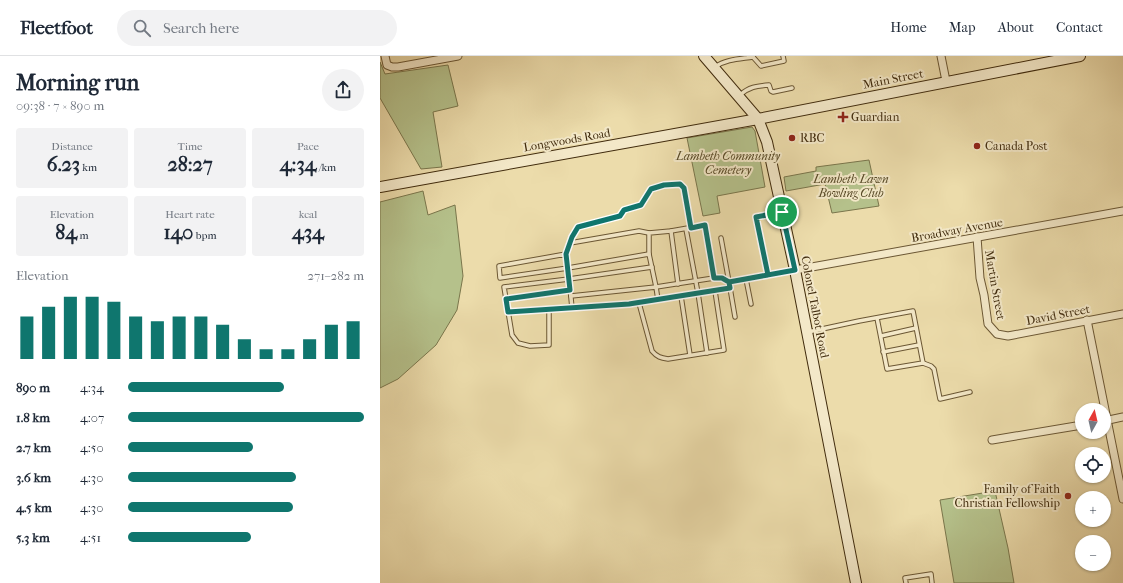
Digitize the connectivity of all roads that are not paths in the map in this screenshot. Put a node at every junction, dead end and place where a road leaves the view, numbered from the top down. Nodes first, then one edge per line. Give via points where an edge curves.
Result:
1 (385, 56) edge
2 (458, 56) edge
3 (704, 56) edge
4 (783, 56) edge
5 (940, 56) edge
6 (1080, 56) edge
7 (754, 57) edge
8 (714, 68) junction
9 (946, 81) junction
10 (792, 88) dead end
11 (739, 96) junction
12 (758, 118) junction
13 (380, 187) edge
14 (1123, 211) edge
15 (782, 212) junction
16 (686, 228) junction
17 (691, 228) junction
18 (671, 231) junction
19 (649, 233) junction
20 (977, 237) junction
21 (721, 238) dead end
22 (570, 243) junction
23 (566, 254) junction
24 (649, 254) junction
25 (652, 267) junction
26 (568, 268) junction
27 (795, 270) junction
28 (768, 275) junction
29 (714, 278) junction
30 (746, 279) junction
31 (569, 280) junction
32 (696, 281) junction
33 (729, 282) junction
34 (678, 284) junction
35 (656, 287) junction
36 (730, 288) junction
37 (570, 290) junction
38 (715, 290) junction
39 (698, 293) junction
40 (571, 296) junction
41 (681, 296) junction
42 (506, 299) junction
43 (658, 300) junction
44 (639, 303) junction
45 (751, 304) dead end
46 (572, 308) junction
47 (549, 309) junction
48 (508, 312) junction
49 (1123, 314) edge
50 (735, 317) dead end
51 (877, 318) junction
52 (1088, 320) junction
53 (916, 328) junction
54 (807, 333) junction
55 (997, 334) joint
56 (880, 336) junction
57 (919, 345) junction
58 (884, 352) junction
59 (707, 353) junction
60 (690, 355) junction
61 (923, 363) junction
62 (970, 392) dead end
63 (1103, 403) edge
64 (1123, 417) edge
65 (1111, 420) edge
66 (1075, 426) edge
67 (1110, 439) edge
68 (992, 440) dead end
69 (1123, 499) edge
70 (856, 583) edge
71 (906, 583) edge
72 (932, 583) edge

1 - 2 street via 387,65 392,68
3 - 8 main road, Colonel Talbot Road
4 - 7 lane via 784,61 761,66
5 - 9 street
6 - 9 main road, Main Street
7 - 8 lane via 729,60
8 - 11 main road, Colonel Talbot Road
9 - 12 main road, Main Street
10 - 11 lane via 773,92 769,85 755,87
11 - 12 main road, Colonel Talbot Road
12 - 13 main road, Longwoods Road
12 - 15 main road, Colonel Talbot Road via 767,142
14 - 20 street, Broadway Avenue
15 - 27 main road, Colonel Talbot Road
15 - 28 lane via 756,217
16 - 17 lane
16 - 18 lane
16 - 32 lane
17 - 22 lane via 684,188 680,184 664,185 651,189 641,205 624,210 620,216 578,227
17 - 29 lane via 705,225
18 - 19 lane
18 - 34 lane
19 - 22 lane via 639,231
19 - 24 lane
20 - 27 street, Broadway Avenue
20 - 55 street, Martin Street via 980,278 988,324
21 - 33 lane
22 - 23 lane
23 - 26 lane
23 - 26 lane via 499,266 500,278
24 - 25 lane
24 - 26 lane
25 - 31 lane
25 - 35 lane
26 - 31 lane
27 - 28 lane
27 - 54 main road, Colonel Talbot Road
28 - 30 lane
29 - 32 lane
29 - 33 lane via 722,278
30 - 33 lane
30 - 45 lane
31 - 37 lane
31 - 42 lane via 504,287
32 - 34 lane
32 - 39 lane
33 - 36 lane
34 - 35 lane
35 - 40 lane
35 - 43 lane
36 - 38 lane
36 - 50 lane
37 - 40 lane
37 - 42 lane
38 - 39 lane
38 - 59 lane via 724,350
39 - 41 lane
39 - 59 lane
40 - 46 lane
41 - 43 lane
41 - 60 lane
42 - 48 lane
43 - 44 lane
44 - 46 lane
44 - 60 lane via 655,356 668,359
46 - 47 lane
47 - 48 lane
47 - 48 lane via 550,345 530,346 518,343 512,335
49 - 52 street, David Street
51 - 53 lane via 913,311
51 - 54 lane
51 - 56 lane
52 - 55 street, David Street via 1008,336
52 - 63 street
53 - 56 lane
53 - 57 lane
54 - 70 main road, Colonel Talbot Road
56 - 58 lane
57 - 58 lane
57 - 61 lane
58 - 61 lane via 887,369
59 - 60 lane
61 - 62 lane via 934,369 940,399
64 - 65 street
66 - 68 street
67 - 69 street
71 - 72 lane via 905,578 931,574

